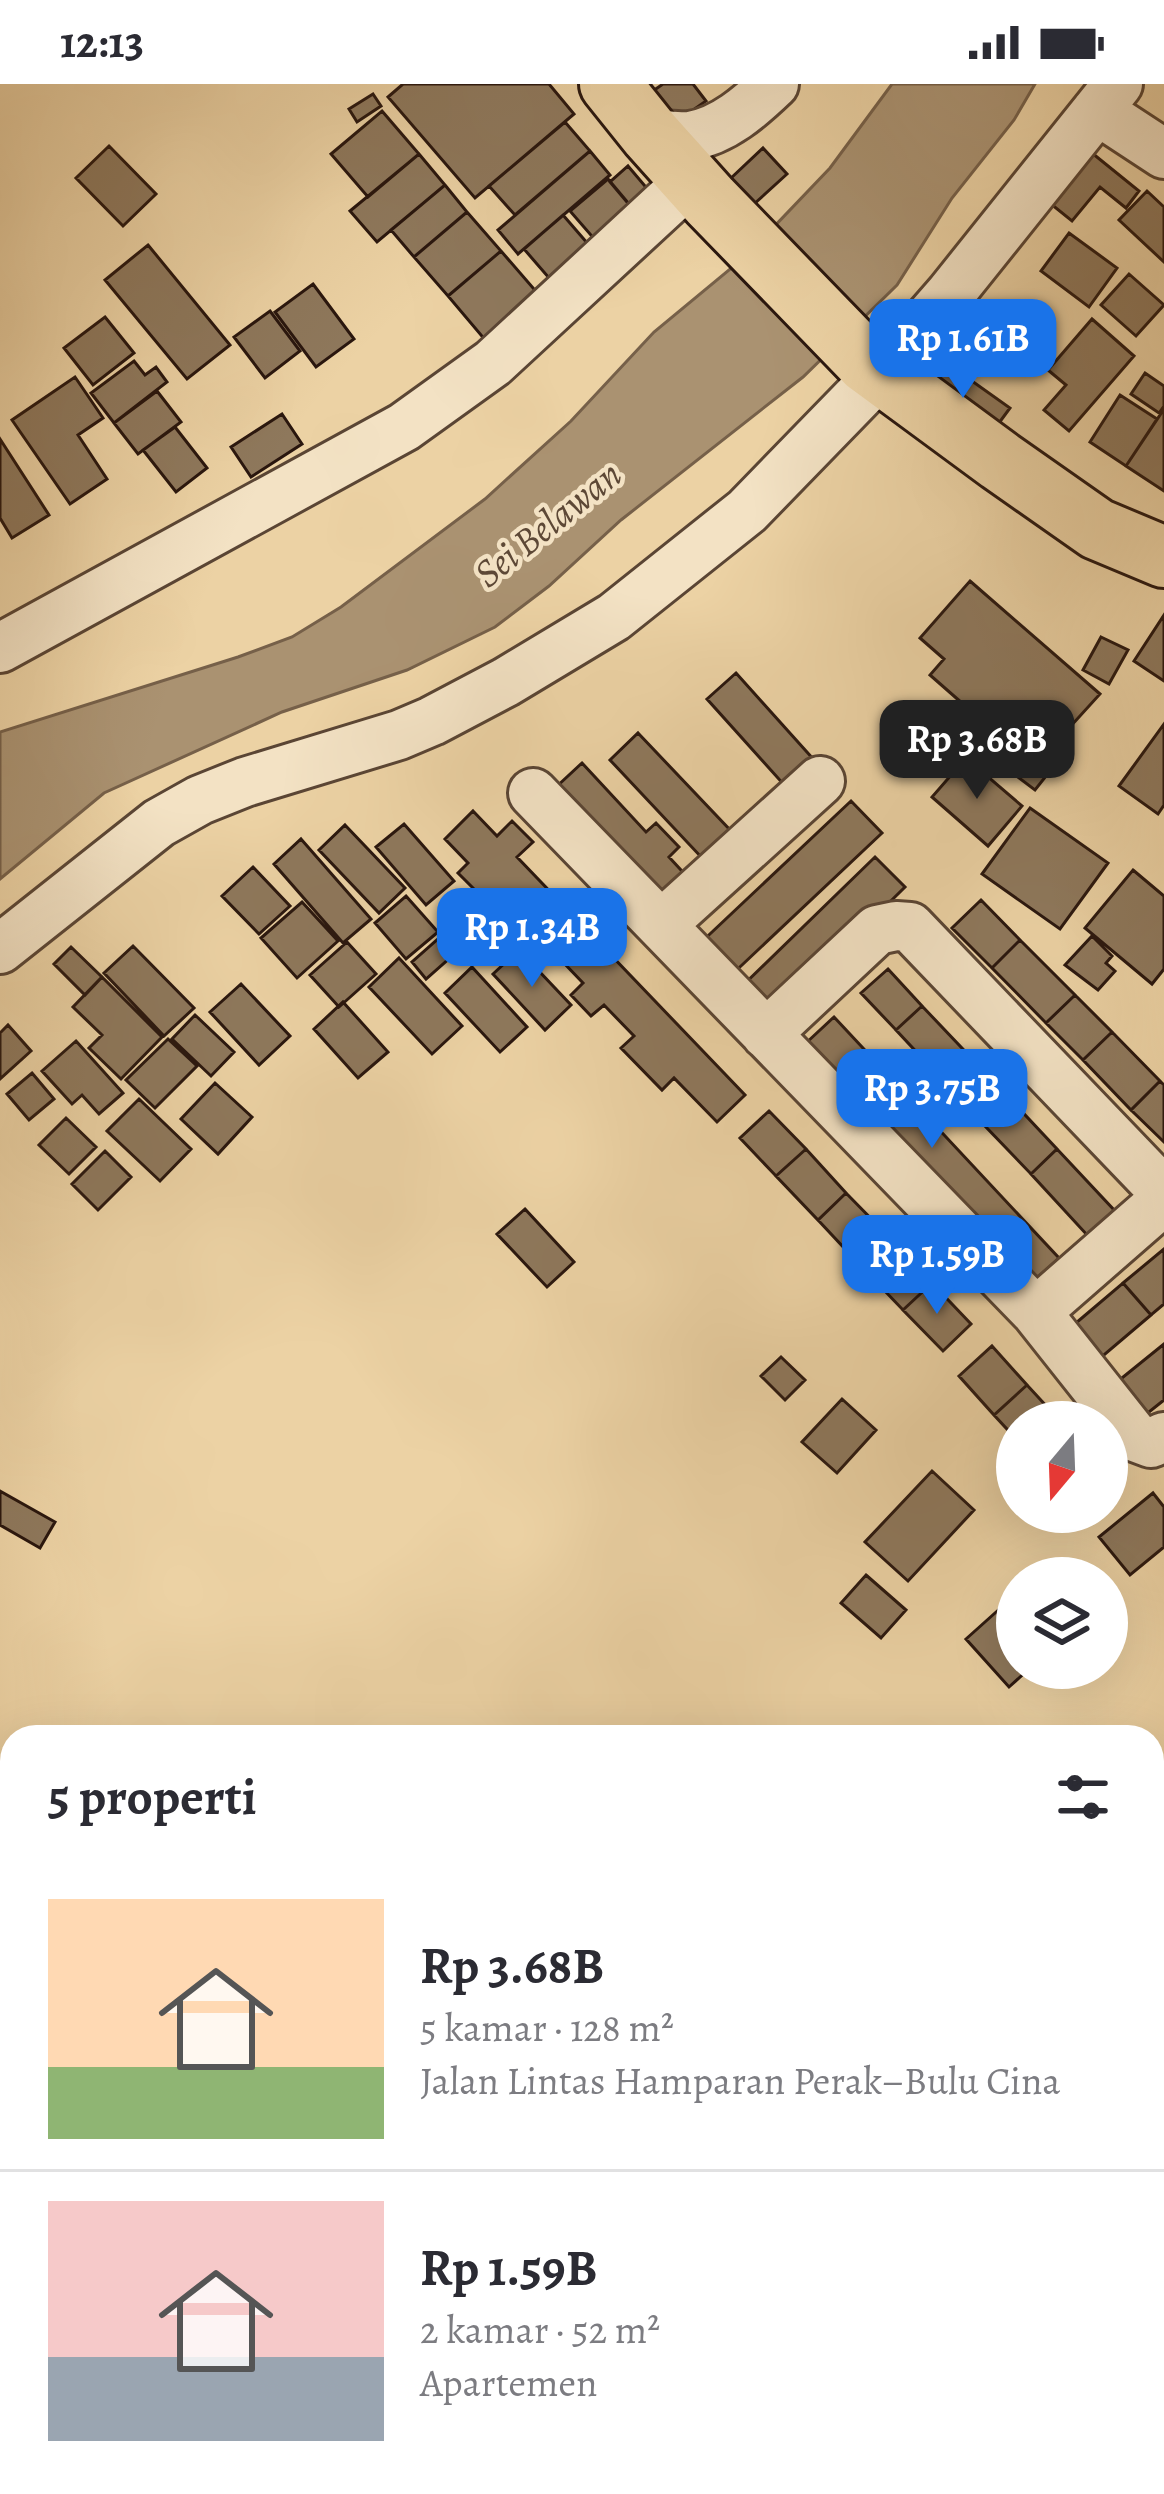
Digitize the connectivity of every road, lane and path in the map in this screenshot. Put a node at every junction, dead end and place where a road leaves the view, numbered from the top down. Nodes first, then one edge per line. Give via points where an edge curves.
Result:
1 (610, 84) edge
2 (774, 84) edge
3 (1108, 97) edge
4 (650, 134) junction
5 (1164, 154) edge
6 (700, 190) junction
7 (875, 368) junction
8 (1164, 557) edge
9 (0, 648) edge
10 (820, 781) dead end
11 (533, 793) dead end
12 (662, 925) junction
13 (0, 949) edge
14 (766, 1034) junction
15 (1164, 1196) edge
16 (1036, 1312) junction
17 (1164, 1438) edge

1 - 4 main road
2 - 4 street via 716,126 690,136
3 - 5 street
3 - 7 street via 950,294
4 - 6 main road
6 - 7 main road
6 - 9 street via 404,428
7 - 8 main road via 1097,529
7 - 13 street via 747,511 614,616 416,728 200,800
10 - 12 street
11 - 12 street
12 - 14 street
14 - 15 street via 877,930 910,927
14 - 16 street
15 - 16 street
16 - 17 street via 1135,1437

